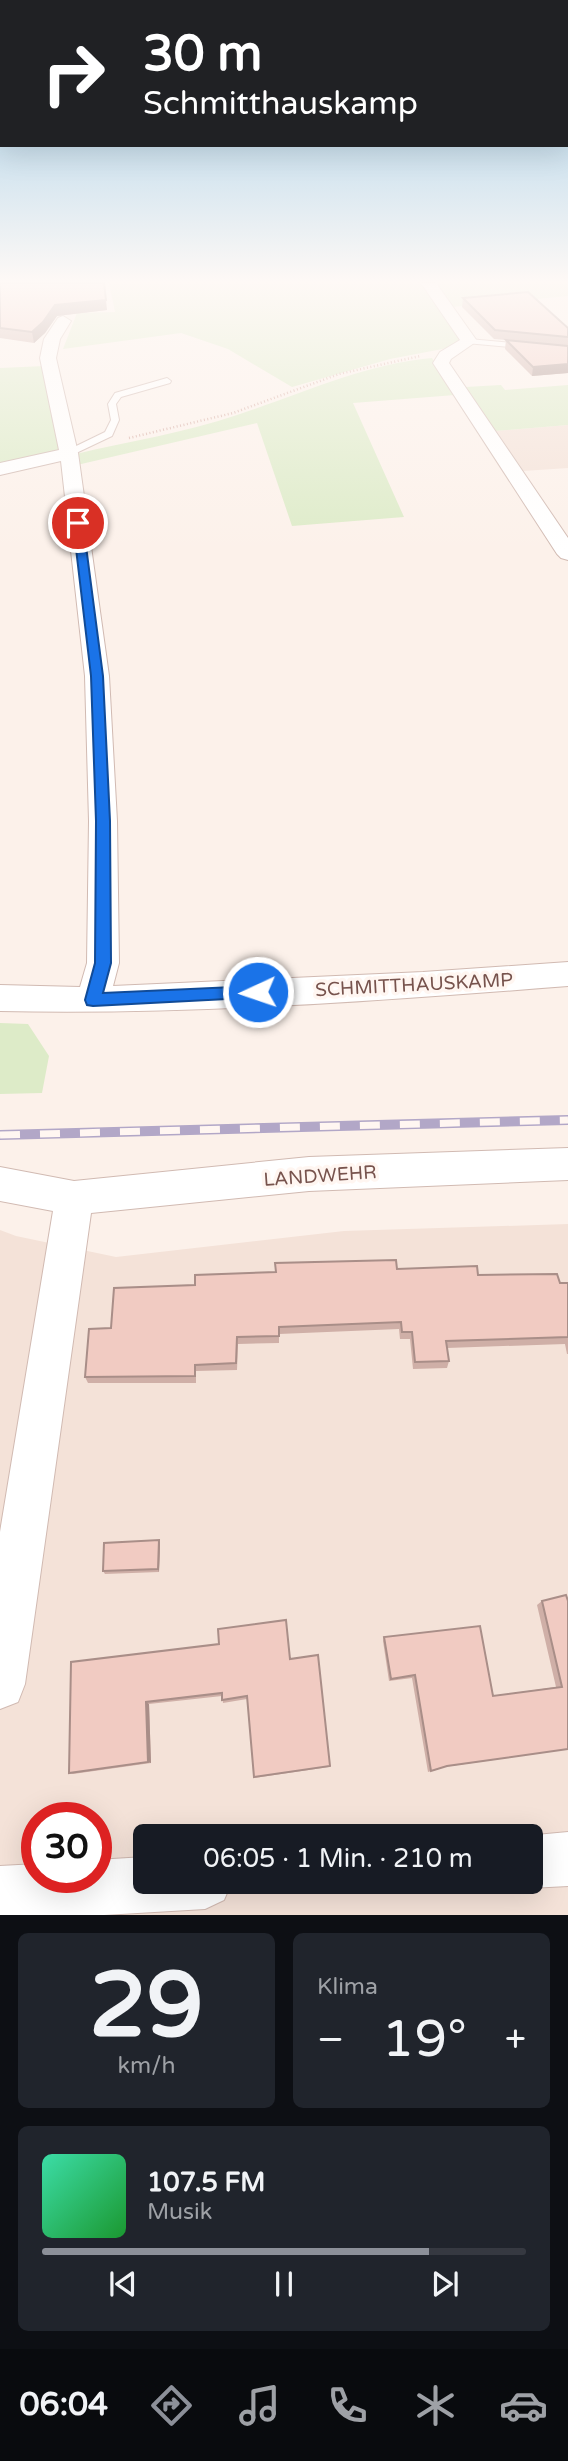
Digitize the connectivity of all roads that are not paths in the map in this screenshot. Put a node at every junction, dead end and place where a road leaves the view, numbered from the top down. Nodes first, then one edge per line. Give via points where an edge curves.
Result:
1 (51, 372) edge
2 (447, 372) edge
3 (167, 381) dead end
4 (69, 453) junction
5 (0, 469) edge
6 (568, 554) edge
7 (568, 974) edge
8 (0, 998) edge
9 (93, 1000) junction
10 (568, 1164) edge
11 (0, 1184) edge
12 (74, 1198) junction
13 (0, 1684) edge
14 (568, 1859) edge
15 (543, 1860) edge
16 (133, 1886) edge
17 (0, 1894) edge

1 - 4 street
2 - 6 street
3 - 4 lane via 118,395 112,404 115,420 109,434
4 - 5 street
4 - 9 street via 97,676 103,963
7 - 9 street, SCHMITTHAUSKAMP
8 - 9 street, SCHMITTHAUSKAMP
10 - 12 street, LANDWEHR via 309,1174
11 - 12 street, LANDWEHR
12 - 13 street
14 - 15 street
16 - 17 street

